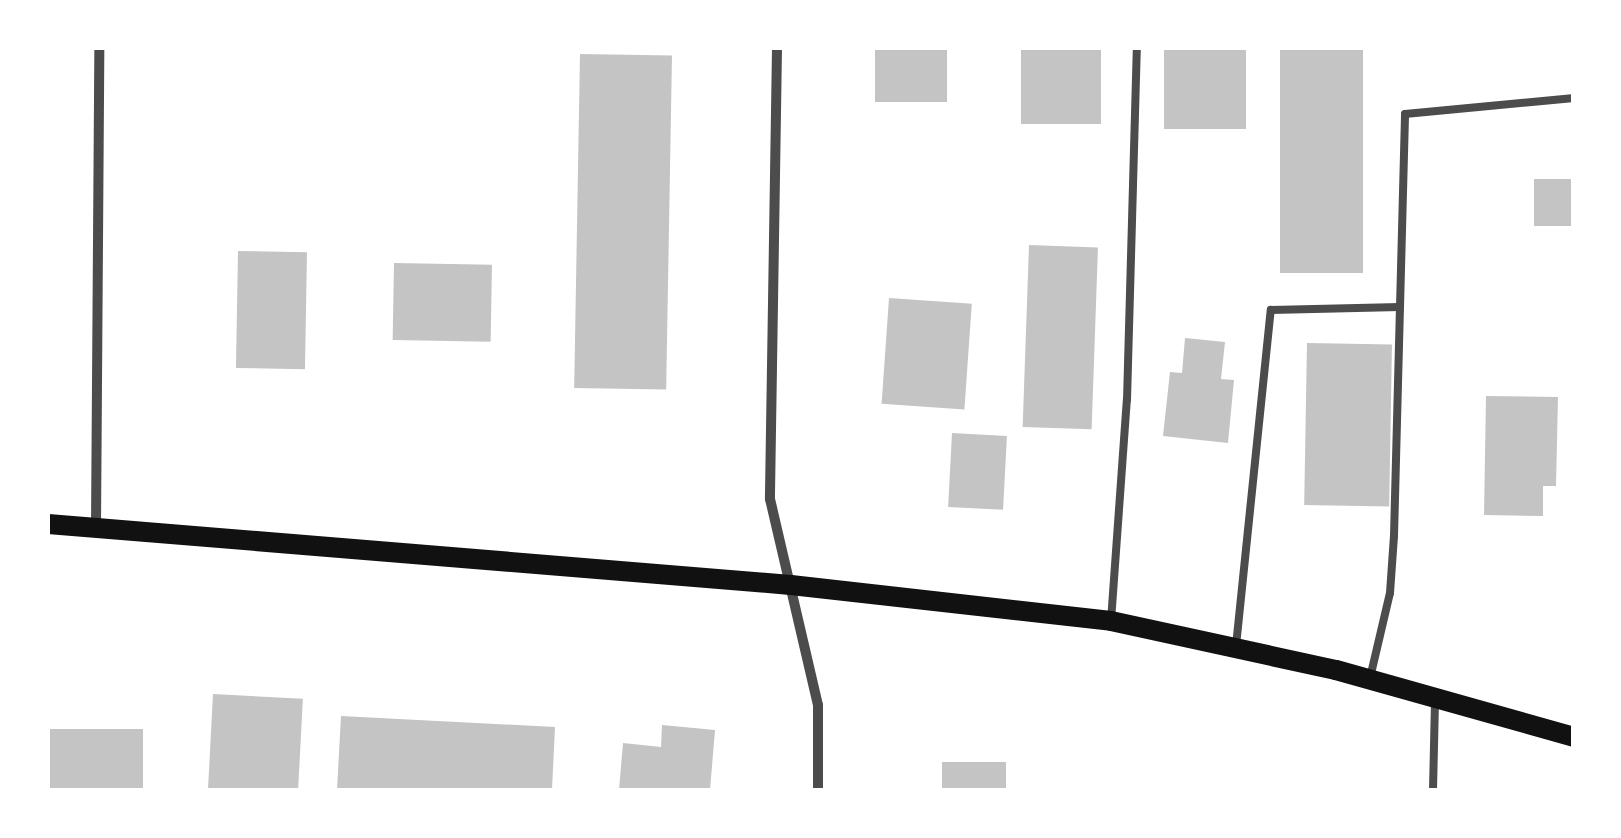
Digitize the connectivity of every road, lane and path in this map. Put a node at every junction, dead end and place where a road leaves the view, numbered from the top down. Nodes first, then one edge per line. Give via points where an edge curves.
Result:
1 (100, 48) edge
2 (776, 48) edge
3 (1138, 48) edge
4 (1574, 98) edge
5 (1400, 307) junction
6 (48, 524) edge
7 (96, 528) junction
8 (791, 584) junction
9 (1111, 621) junction
10 (1236, 646) junction
11 (1370, 680) junction
12 (1435, 698) junction
13 (1574, 737) edge
14 (818, 790) edge
15 (1433, 790) edge

1 - 7 street
2 - 8 street via 770,499
3 - 9 lane via 1127,400
4 - 5 lane via 1405,114
5 - 10 lane via 1270,310
5 - 11 lane via 1390,593
6 - 7 main road
7 - 8 main road
8 - 9 main road
8 - 14 street via 818,706
9 - 10 main road
10 - 11 main road
11 - 12 main road
12 - 13 main road
12 - 15 lane

